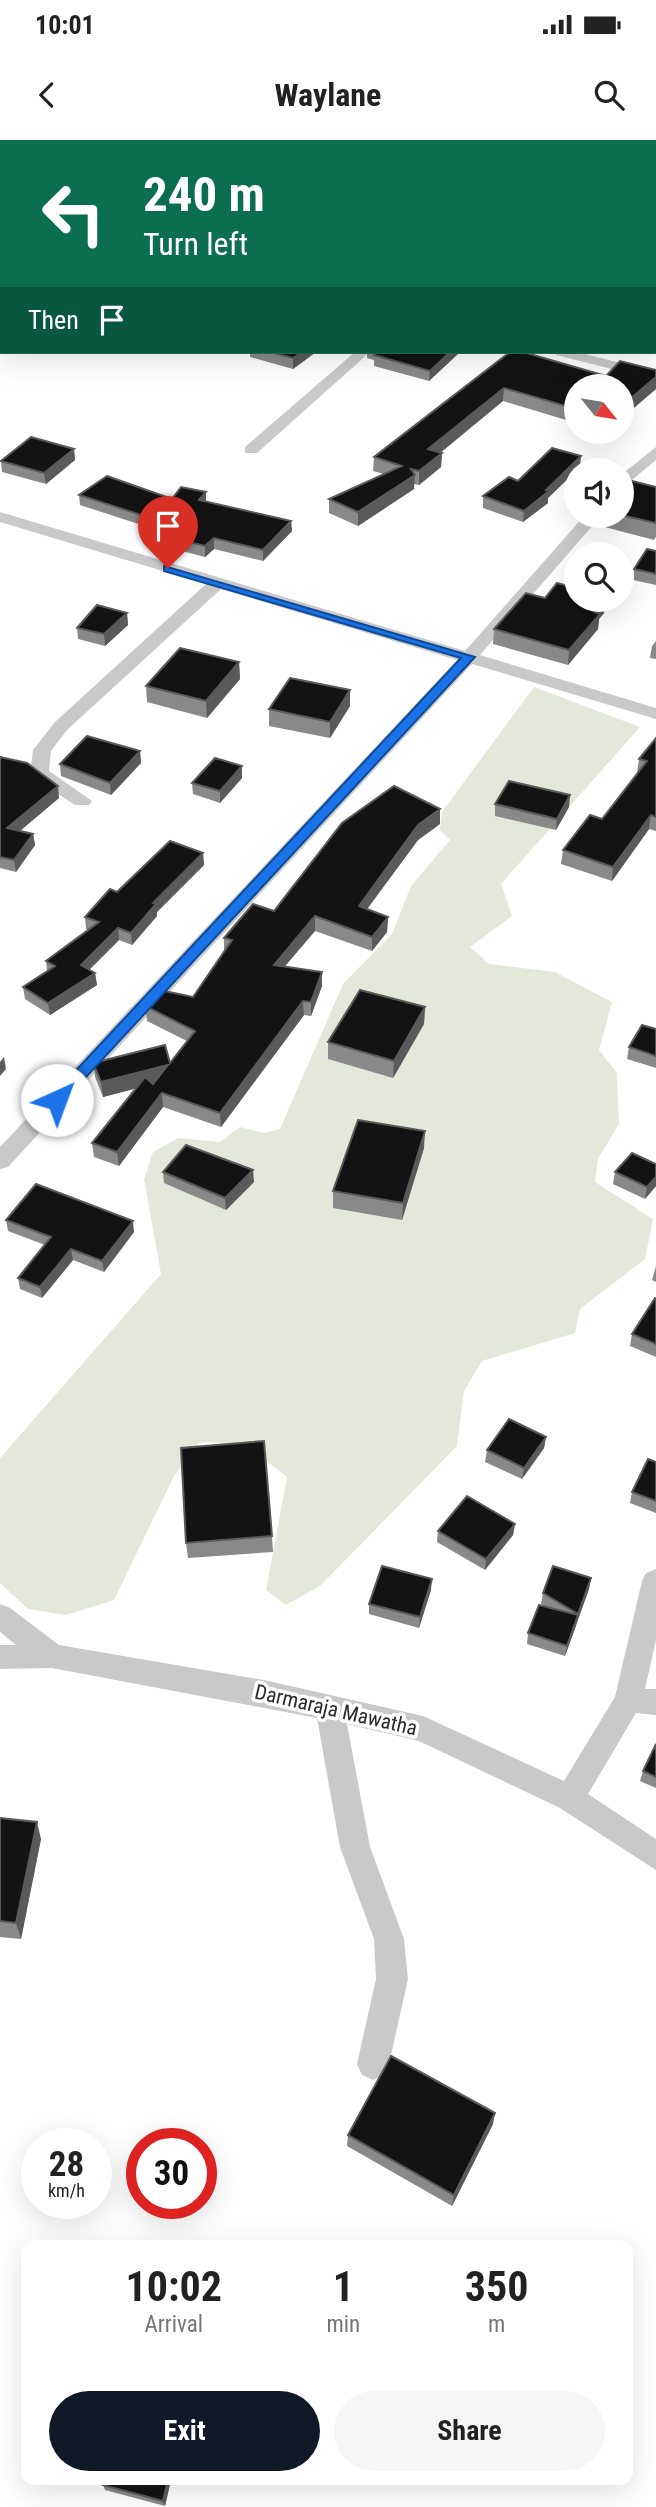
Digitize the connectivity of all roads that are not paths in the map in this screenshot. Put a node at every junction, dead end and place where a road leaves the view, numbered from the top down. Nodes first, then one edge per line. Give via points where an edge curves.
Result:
1 (361, 354) edge
2 (569, 354) edge
3 (656, 376) edge
4 (251, 450) dead end
5 (656, 452) edge
6 (634, 472) edge
7 (0, 517) edge
8 (20, 524) junction
9 (582, 528) edge
10 (0, 536) edge
11 (217, 583) junction
12 (469, 657) junction
13 (656, 714) edge
14 (82, 801) dead end
15 (0, 1161) edge
16 (656, 1581) edge
17 (0, 1616) edge
18 (52, 1656) junction
19 (0, 1657) edge
20 (642, 1701) edge
21 (329, 1707) junction
22 (570, 1798) junction
23 (656, 1856) edge
24 (373, 2064) dead end

1 - 4 street
2 - 3 street
5 - 6 street
7 - 8 street
8 - 10 street
8 - 11 street
9 - 12 street
11 - 12 street
11 - 14 street via 61,726 42,750 39,773
12 - 13 street
12 - 15 street
16 - 20 street
17 - 18 street, Darmaraja Mawatha
18 - 19 street
18 - 21 street, Darmaraja Mawatha
20 - 22 street
21 - 22 street, Darmaraja Mawatha via 423,1729
21 - 24 street via 355,1847 389,1939 392,1979
22 - 23 street, Darmaraja Mawatha

